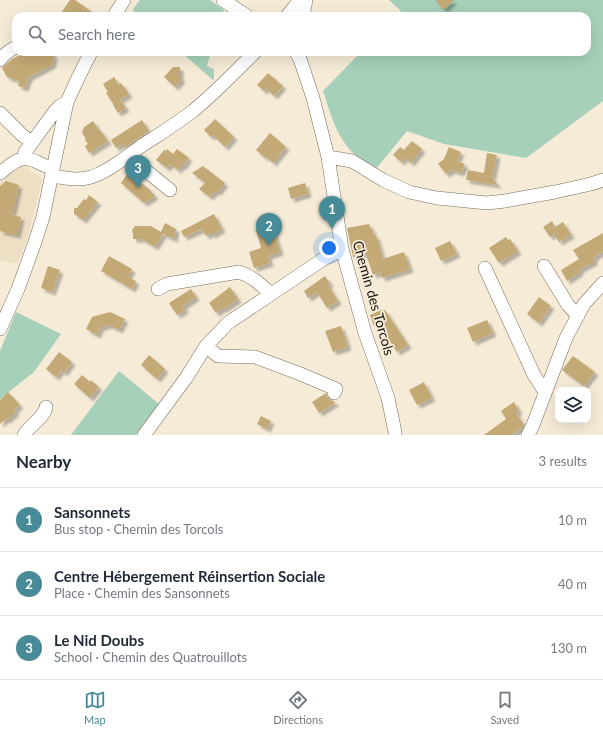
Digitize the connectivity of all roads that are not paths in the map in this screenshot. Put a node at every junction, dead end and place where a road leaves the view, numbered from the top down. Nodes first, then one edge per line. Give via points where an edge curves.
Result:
1 (124, 0) edge
2 (223, 0) edge
3 (300, 0) edge
4 (306, 0) edge
5 (116, 12) edge
6 (241, 12) edge
7 (290, 12) edge
8 (304, 12) edge
9 (12, 49) edge
10 (89, 56) edge
11 (251, 56) edge
12 (297, 56) edge
13 (0, 60) edge
14 (67, 102) junction
15 (0, 113) edge
16 (32, 142) junction
17 (128, 156) junction
18 (24, 158) junction
19 (328, 158) junction
20 (52, 172) junction
21 (0, 173) edge
22 (603, 180) edge
23 (170, 190) dead end
24 (342, 249) junction
25 (544, 266) dead end
26 (485, 268) dead end
27 (603, 283) edge
28 (158, 289) dead end
29 (271, 294) junction
30 (578, 316) junction
31 (0, 329) edge
32 (206, 346) junction
33 (545, 392) junction
34 (334, 394) dead end
35 (46, 407) dead end
36 (149, 433) edge
37 (24, 435) edge
38 (395, 435) edge
39 (528, 435) edge

1 - 5 street
2 - 6 street
3 - 7 street
4 - 8 street
9 - 13 street
10 - 14 street
11 - 17 street via 193,111
12 - 19 street, Chemin des Torcols via 313,98
14 - 16 street via 55,111
14 - 20 street
15 - 16 street
16 - 18 street
17 - 20 street via 90,177 72,179
17 - 23 street
18 - 20 street via 49,168
18 - 21 street
19 - 22 street via 352,161 409,192 437,198 487,203 554,192
19 - 24 street, Chemin des Torcols
20 - 31 street via 44,215 18,289
24 - 29 street
24 - 38 street, Chemin des Torcols via 365,333 388,398
25 - 30 street via 568,305
26 - 33 street via 534,375
27 - 30 street via 584,304
28 - 29 street via 167,284 239,272 253,278
29 - 32 street via 228,323
30 - 33 street via 566,338
32 - 34 street via 218,356 255,357 298,373 336,389
32 - 36 street
33 - 39 street
35 - 37 street

